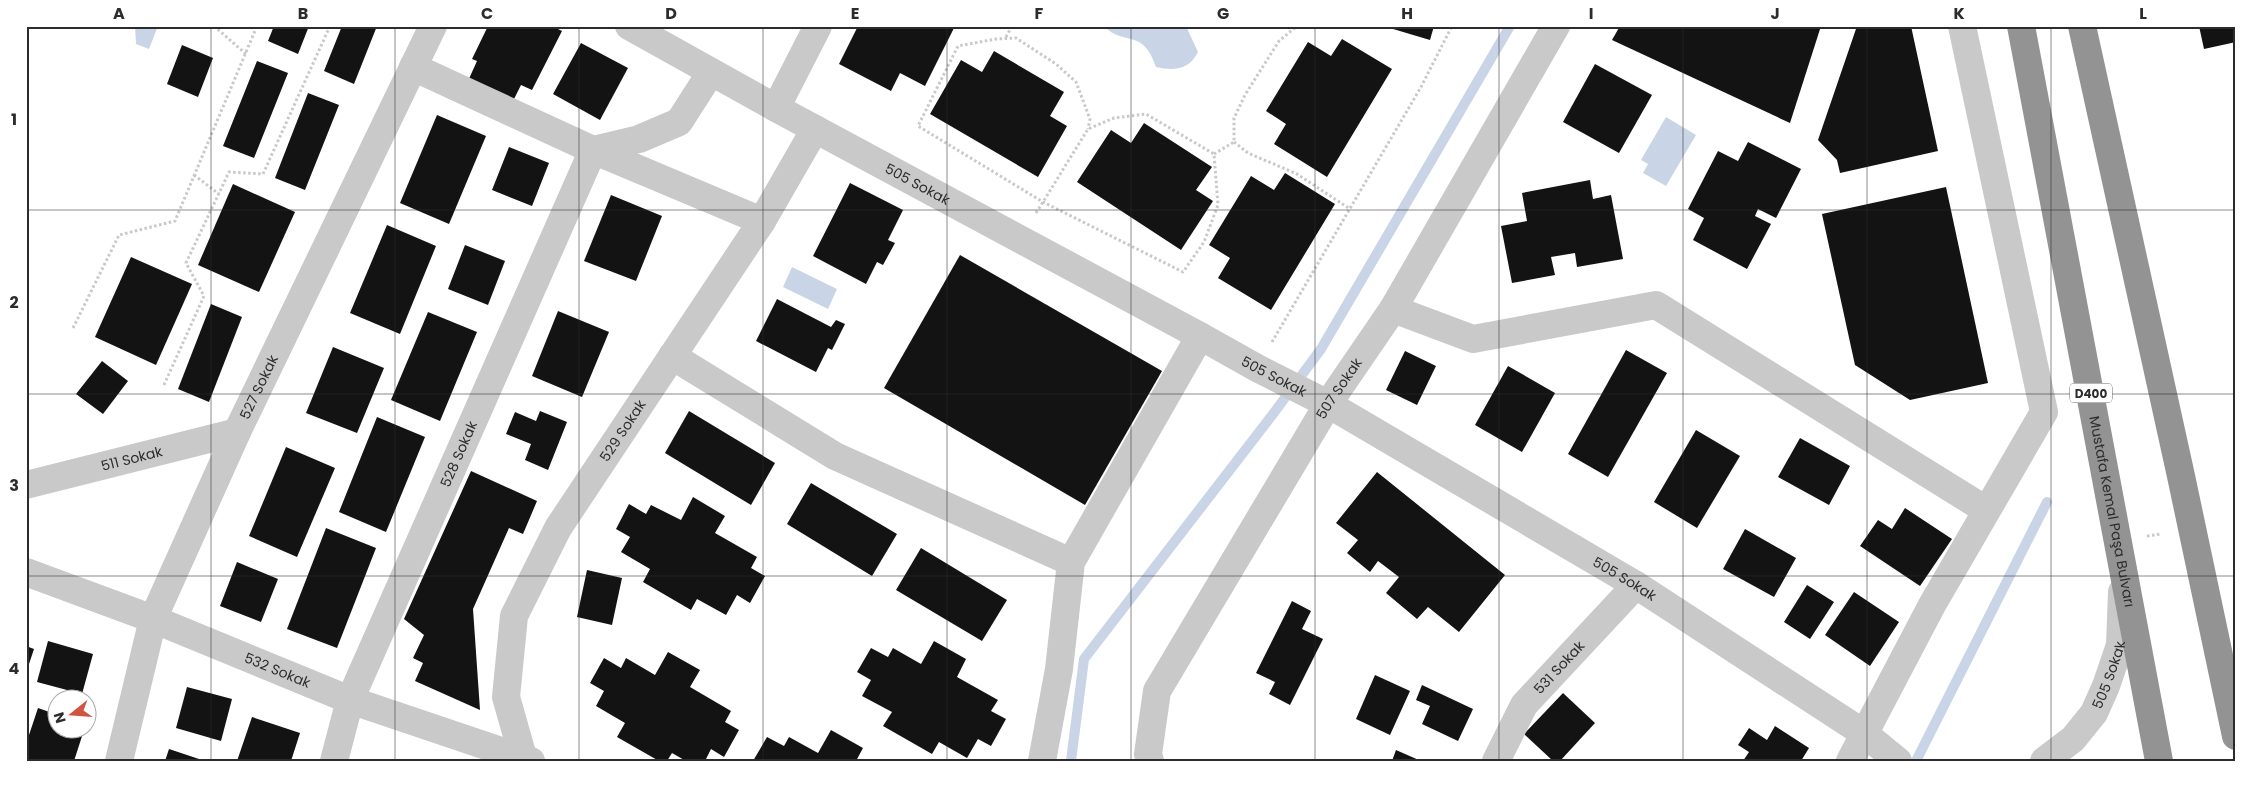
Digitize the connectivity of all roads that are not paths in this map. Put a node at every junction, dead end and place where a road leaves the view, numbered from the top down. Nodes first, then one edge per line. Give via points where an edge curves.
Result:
1 (433, 26) edge
2 (629, 26) edge
3 (818, 26) edge
4 (1556, 26) edge
5 (1962, 26) edge
6 (2021, 26) edge
7 (2082, 26) edge
8 (2096, 26) edge
9 (413, 67) junction
10 (711, 72) junction
11 (776, 108) junction
12 (815, 129) junction
13 (593, 150) junction
14 (762, 221) junction
15 (2129, 238) junction
16 (1393, 309) junction
17 (1200, 336) junction
18 (672, 356) junction
19 (1328, 404) junction
20 (237, 432) junction
21 (29, 484) edge
22 (1986, 510) junction
23 (2121, 554) junction
24 (1071, 562) junction
25 (26, 572) edge
26 (1636, 584) junction
27 (153, 619) junction
28 (350, 700) junction
29 (1865, 734) junction
30 (2236, 736) edge
31 (527, 759) edge
32 (118, 761) edge
33 (334, 761) edge
34 (1042, 761) edge
35 (1150, 761) edge
36 (1496, 761) edge
37 (1850, 761) edge
38 (1898, 761) edge
39 (2044, 761) edge
40 (2159, 761) edge

1 - 9 street, 527 Sokak
2 - 10 street, 505 Sokak
3 - 11 street
4 - 16 street, 507 Sokak
5 - 22 street via 2044,412
6 - 23 highway, Mustafa Kemal Paşa Bulvarı / D400
7 - 15 highway
8 - 15 highway via 2112,108
9 - 13 street
9 - 20 street, 527 Sokak
10 - 11 street, 505 Sokak
10 - 13 street via 679,122 639,139
11 - 12 street, 505 Sokak
12 - 14 street, 529 Sokak
12 - 17 street, 505 Sokak
13 - 14 street
13 - 28 street, 528 Sokak
14 - 18 street, 529 Sokak
15 - 30 highway
16 - 19 street, 507 Sokak
16 - 22 street via 1473,339 1656,305
17 - 19 street, 505 Sokak
17 - 24 street
18 - 24 street via 835,456
18 - 31 street, 529 Sokak via 558,528 514,616 506,697
19 - 26 street, 505 Sokak
19 - 35 street, 507 Sokak via 1157,691 1148,754
20 - 21 street, 511 Sokak
20 - 27 street, 527 Sokak
22 - 29 street via 1932,604
23 - 39 street, 505 Sokak via 2120,644 2106,686 2094,713 2073,739
23 - 40 highway, Mustafa Kemal Paşa Bulvarı / D400
24 - 34 street via 1058,669
25 - 27 street, 532 Sokak
26 - 29 street, 505 Sokak
26 - 36 street, 531 Sokak via 1524,705
27 - 28 street, 532 Sokak
27 - 32 street, 527 Sokak
28 - 31 street, 532 Sokak
28 - 33 street, 528 Sokak
29 - 37 street
29 - 38 street, 505 Sokak

